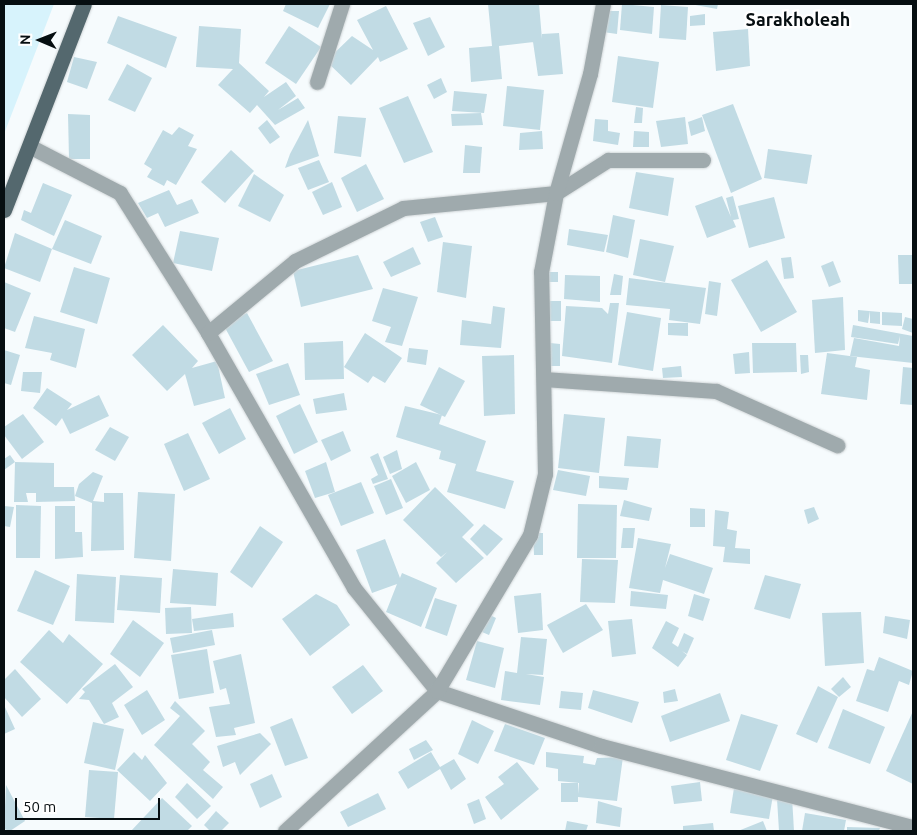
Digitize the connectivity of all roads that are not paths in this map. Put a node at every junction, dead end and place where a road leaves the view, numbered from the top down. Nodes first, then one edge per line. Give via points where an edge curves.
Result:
1 (84, 4) edge
2 (342, 4) edge
3 (603, 4) edge
4 (317, 82) dead end
5 (31, 147) junction
6 (703, 160) dead end
7 (556, 193) junction
8 (4, 210) edge
9 (208, 333) junction
10 (544, 379) junction
11 (837, 445) dead end
12 (437, 691) junction
13 (913, 827) edge
14 (285, 831) edge

1 - 5 main road
2 - 4 street
3 - 7 street via 590,74
5 - 8 main road
5 - 9 street via 120,193
6 - 7 street via 608,160
7 - 9 street via 403,208 295,261
7 - 10 street via 541,272
9 - 12 street via 354,588
10 - 11 street via 716,391
10 - 12 street via 545,474 530,534
12 - 13 street via 601,746
12 - 14 street

